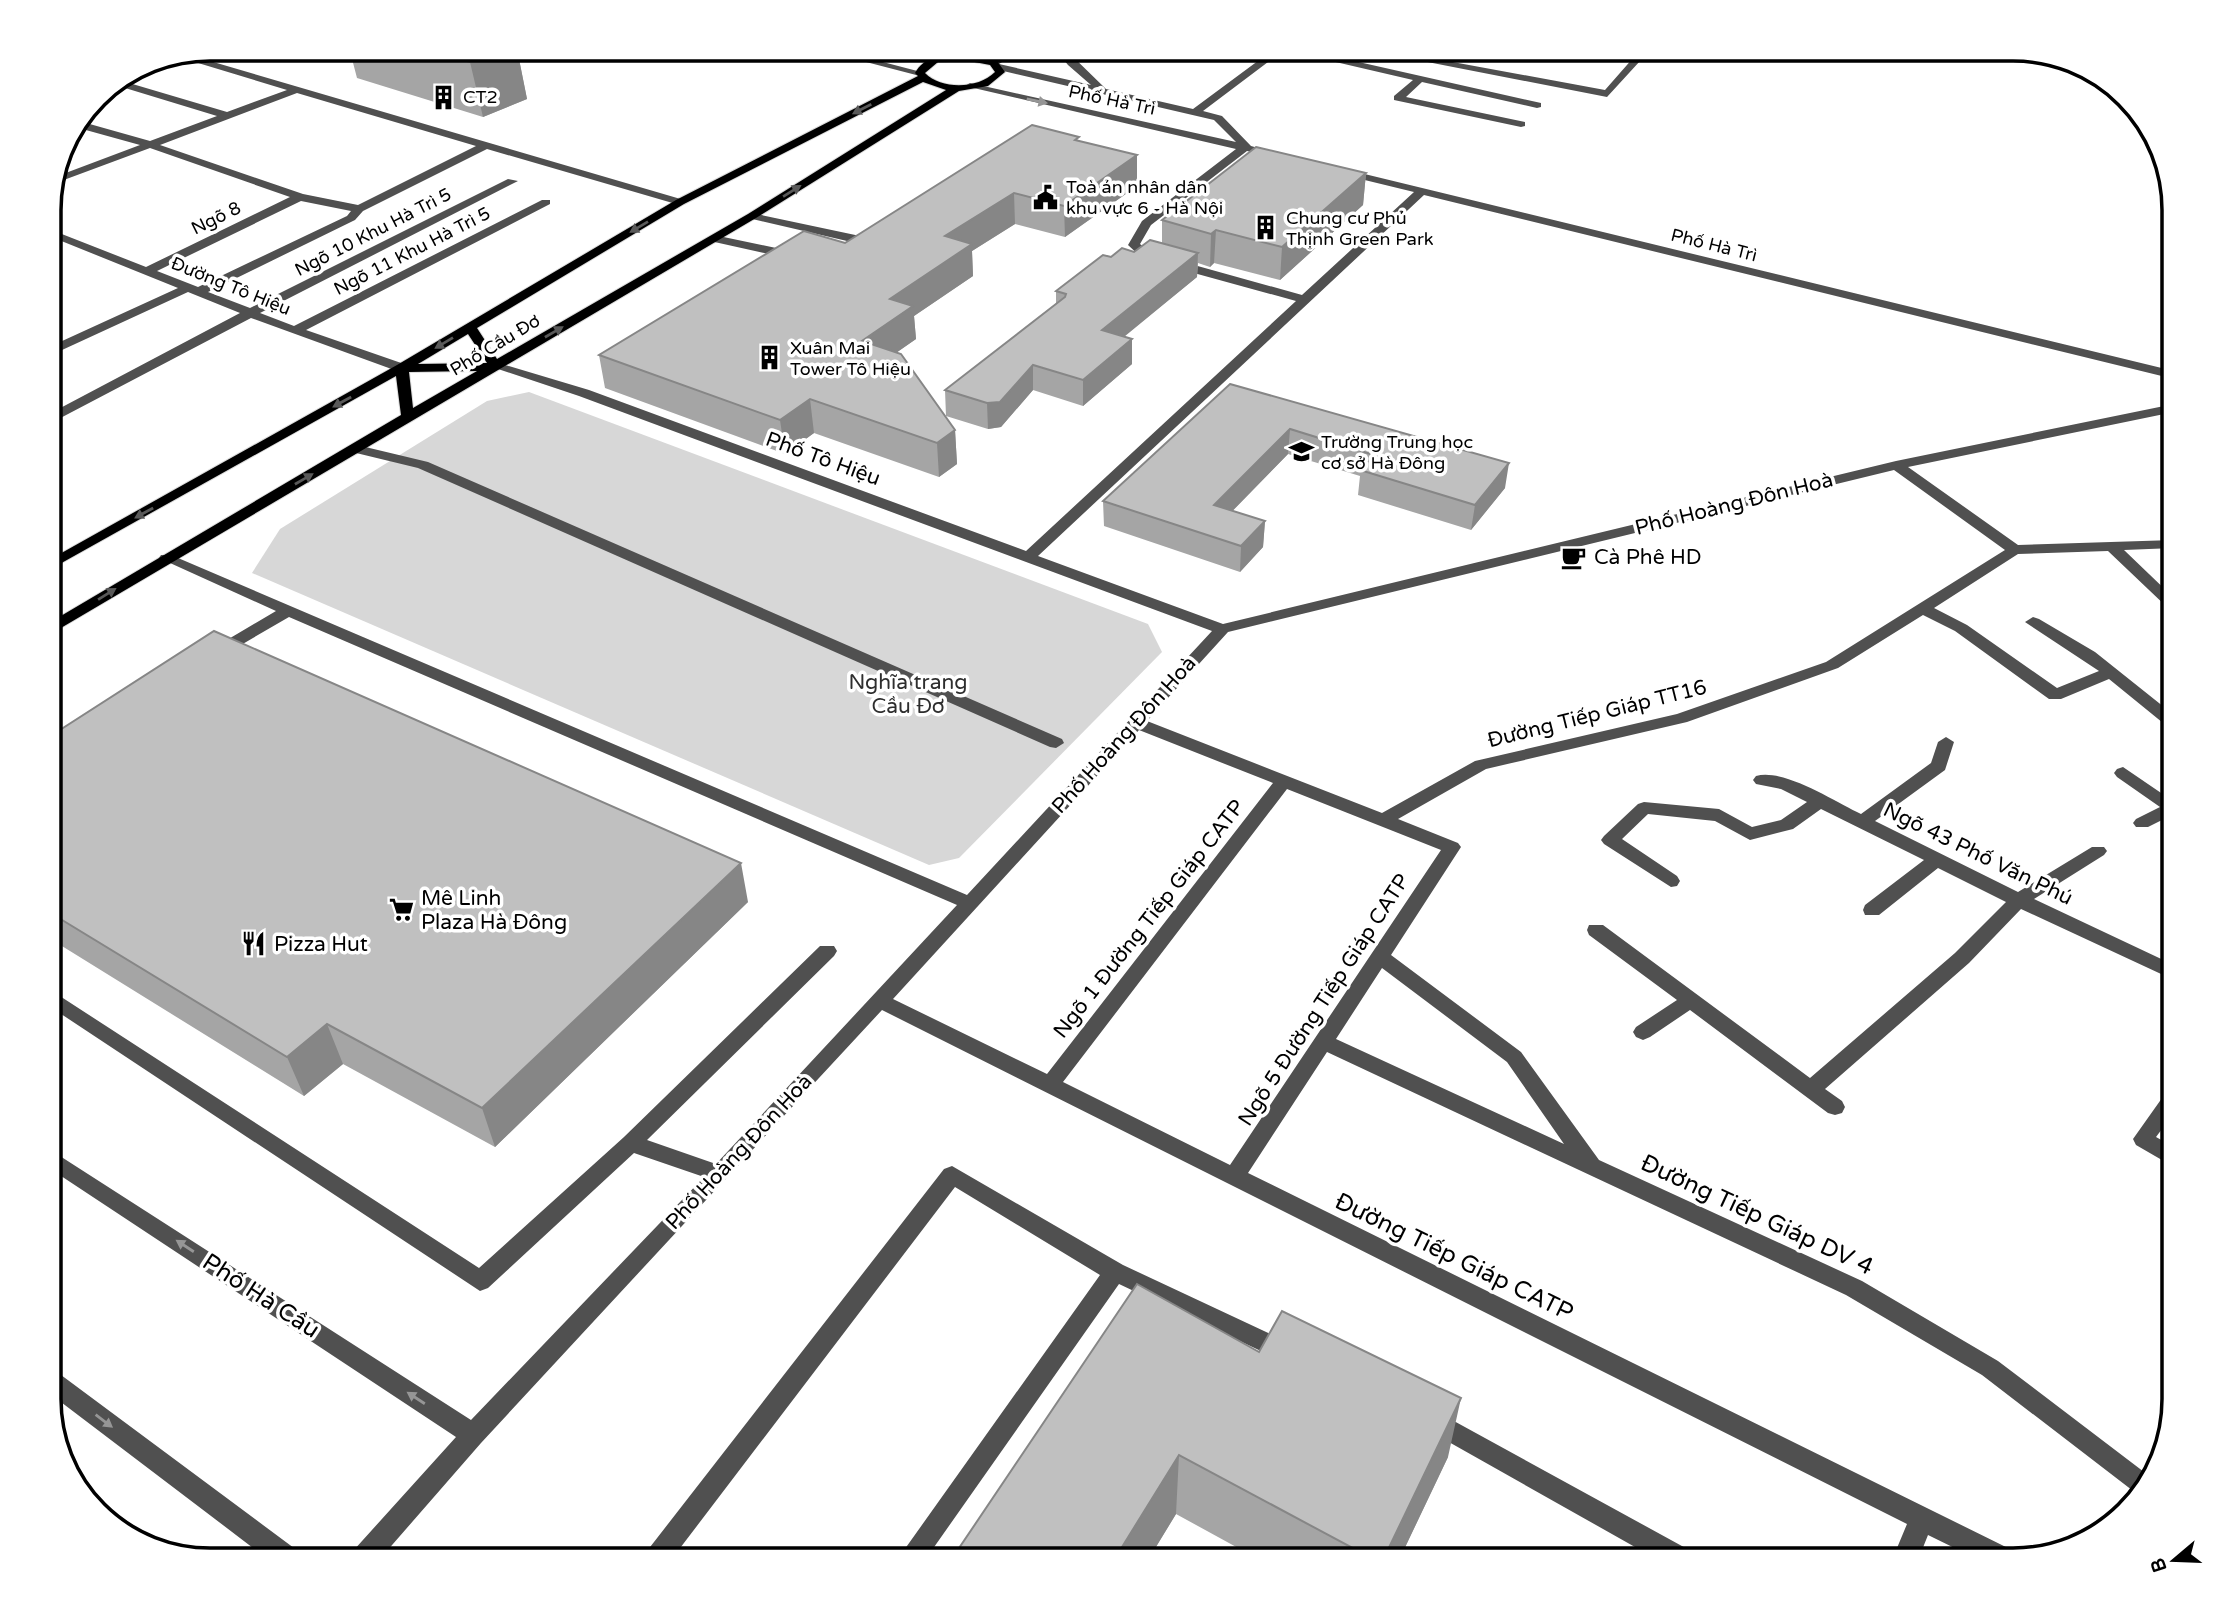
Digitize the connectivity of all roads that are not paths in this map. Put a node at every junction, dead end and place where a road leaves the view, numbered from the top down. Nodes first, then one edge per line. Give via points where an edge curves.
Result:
1 (1263, 61) edge
2 (1342, 61) edge
3 (1441, 61) edge
4 (1635, 61) edge
5 (202, 62) edge
6 (870, 62) edge
7 (932, 62) edge
8 (985, 62) edge
9 (1001, 62) edge
10 (1070, 62) edge
11 (996, 65) junction
12 (921, 75) junction
13 (1420, 79) junction
14 (127, 86) edge
15 (964, 86) junction
16 (296, 90) junction
17 (1104, 92) junction
18 (1537, 105) dead end
19 (1194, 113) junction
20 (228, 116) junction
21 (1521, 124) dead end
22 (86, 127) edge
23 (151, 145) junction
24 (486, 145) junction
25 (1246, 147) junction
26 (1286, 157) edge
27 (1326, 168) edge
28 (65, 177) edge
29 (512, 181) dead end
30 (1421, 191) junction
31 (300, 197) junction
32 (546, 202) dead end
33 (680, 202) junction
34 (359, 209) junction
35 (752, 216) junction
36 (62, 237) edge
37 (714, 239) junction
38 (860, 240) edge
39 (147, 271) junction
40 (779, 271) edge
41 (193, 290) junction
42 (1305, 300) junction
43 (250, 313) junction
44 (470, 327) junction
45 (295, 331) junction
46 (62, 346) edge
47 (495, 366) junction
48 (402, 368) junction
49 (2162, 372) edge
50 (2162, 410) edge
51 (62, 413) edge
52 (408, 419) junction
53 (357, 449) junction
54 (1896, 465) junction
55 (2162, 545) edge
56 (2111, 547) junction
57 (2015, 550) junction
58 (62, 557) edge
59 (1028, 557) junction
60 (166, 558) junction
61 (2162, 595) edge
62 (1922, 608) junction
63 (289, 610) junction
64 (62, 622) edge
65 (2033, 622) dead end
66 (1222, 629) junction
67 (205, 659) edge
68 (2111, 672) junction
69 (2162, 713) edge
70 (1135, 722) junction
71 (1946, 742) dead end
72 (1056, 743) dead end
73 (2123, 773) dead end
74 (1762, 780) dead end
75 (1284, 781) junction
76 (2162, 800) edge
77 (1819, 802) junction
78 (2162, 810) edge
79 (1382, 820) junction
80 (1861, 822) junction
81 (2142, 823) dead end
82 (2098, 851) dead end
83 (1936, 860) junction
84 (1671, 881) dead end
85 (2019, 900) junction
86 (969, 903) junction
87 (1872, 910) dead end
88 (1596, 930) dead end
89 (827, 951) dead end
90 (1380, 957) junction
91 (2162, 967) edge
92 (880, 1000) junction
93 (1691, 1000) junction
94 (62, 1005) edge
95 (1643, 1032) dead end
96 (1324, 1042) junction
97 (1050, 1085) junction
98 (1811, 1089) junction
99 (1835, 1107) dead end
100 (2162, 1113) edge
101 (631, 1143) junction
102 (2162, 1151) edge
103 (62, 1166) edge
104 (1591, 1166) junction
105 (720, 1174) junction
106 (1234, 1177) junction
107 (1115, 1272) junction
108 (1304, 1360) edge
109 (62, 1390) edge
110 (1406, 1407) edge
111 (473, 1435) junction
112 (2137, 1482) edge
113 (1922, 1519) junction
114 (273, 1548) edge
115 (373, 1548) edge
116 (665, 1548) edge
117 (919, 1548) edge
118 (1661, 1548) edge
119 (1910, 1548) edge
120 (1981, 1548) edge

1 - 19 street
2 - 13 street
3 - 4 street via 1607,94
5 - 16 street
6 - 12 street
7 - 12 main road, Phố Cầu Đơ via 925,64
8 - 11 main road, Phố Cầu Đơ
9 - 11 street
10 - 17 street
11 - 15 main road, Phố Cầu Đơ via 1000,72 991,81
11 - 17 street, Phố Hà Trì
12 - 15 main road via 936,84
12 -> 33 main road, Phố Cầu Đơ
13 - 18 street
13 - 21 street via 1398,97
14 - 20 street
15 -> 25 street, Phố Hà Trì
35 -> 15 main road, Phố Cầu Đơ
16 - 20 street
16 - 24 street
17 - 19 street, Phố Hà Trì
19 - 25 street, Phố Hà Trì via 1218,118
20 - 23 street
22 - 23 street
23 - 28 street
23 - 31 street
24 - 33 street
24 - 34 street
25 - 26 street, Phố Hà Trì
25 - 42 street via 1146,223 1134,245 1147,256
27 - 30 street, Phố Hà Trì
29 - 43 street, Ngõ 10 Khu Hà Trì 5
30 - 42 street
30 - 49 street, Phố Hà Trì
31 - 34 street
31 - 39 street, Ngõ 8
32 - 45 street, Ngõ 11 Khu Hà Trì 5
33 -> 44 main road, Phố Cầu Đơ
34 - 41 street via 351,218
35 - 37 main road, Phố Cầu Đơ
35 - 38 street
36 - 39 street, Đường Tô Hiệu
37 - 40 street via 802,257
47 -> 37 main road, Phố Cầu Đơ
39 - 41 street, Đường Tô Hiệu
41 - 43 street, Đường Tô Hiệu
41 - 46 street
42 - 59 street
43 - 45 street, Đường Tô Hiệu
43 - 51 street, Ngõ 10 Khu Hà Trì 5
44 - 47 main road
44 -> 48 main road, Phố Cầu Đơ
45 - 48 street, Đường Tô Hiệu
47 - 48 main road, Phố Tô Hiệu
47 - 52 main road, Phố Cầu Đơ
47 - 59 street, Phố Tô Hiệu via 590,389
48 - 52 main road
48 -> 58 main road, Phố Cầu Đơ
50 - 54 street, Phố Hoàng Đôn Hoà
52 - 53 main road, Phố Cầu Đơ
60 -> 53 main road, Phố Cầu Đơ
53 - 72 street via 423,465
54 - 57 street
54 - 66 street, Phố Hoàng Đôn Hoà
55 - 56 street
56 - 57 street
56 - 61 street
57 - 62 street, Đường Tiếp Giáp TT16
59 - 66 street, Phố Tô Hiệu
60 - 63 street
64 -> 60 main road, Phố Cầu Đơ
62 - 68 street via 1961,628 2055,695
62 - 79 street, Đường Tiếp Giáp TT16 via 1832,665 1681,718 1481,765
63 - 67 street
63 - 86 street
65 - 68 street
66 - 70 street, Phố Hoàng Đôn Hoà
68 - 69 street
70 - 75 street
70 - 86 street, Phố Hoàng Đôn Hoà
71 - 80 street via 1939,766
73 - 76 street
74 - 77 street, Ngõ 43 Phố Văn Phú via 1784,784
75 - 79 street
75 - 97 street, Ngõ 1 Đường Tiếp Giáp CATP
77 - 80 street, Ngõ 43 Phố Văn Phú
77 - 84 street via 1787,825 1750,834 1719,815 1644,807 1610,840
78 - 81 street
79 - 90 street, Ngõ 5 Đường Tiếp Giáp CATP via 1452,847
80 - 83 street, Ngõ 43 Phố Văn Phú
82 - 85 street
83 - 85 street, Ngõ 43 Phố Văn Phú
83 - 87 street
85 - 91 street, Ngõ 43 Phố Văn Phú
85 - 98 street via 1962,958
86 - 92 street, Phố Hoàng Đôn Hoà
88 - 93 street
89 - 101 street
90 - 96 street, Ngõ 5 Đường Tiếp Giáp CATP
90 - 104 street, Đường Tiếp Giáp DV 4 via 1514,1057
92 - 97 street, Đường Tiếp Giáp CATP
92 - 105 street, Phố Hoàng Đôn Hoà
93 - 95 street
93 - 98 street
94 - 101 street via 480,1281
96 - 104 street
96 - 106 street, Ngõ 5 Đường Tiếp Giáp CATP
97 - 106 street, Đường Tiếp Giáp CATP
98 - 99 street
100 - 102 street via 2143,1139
101 - 105 street
111 -> 103 street, Phố Hà Cầu
104 - 112 street, Đường Tiếp Giáp DV 4 via 1854,1288 1990,1368
105 - 111 street, Phố Hoàng Đôn Hoà
106 - 113 street, Đường Tiếp Giáp CATP
107 - 108 street
107 - 116 street via 952,1175
107 - 117 street
109 -> 114 street
110 - 118 street
111 - 115 street, Phố Hoàng Đôn Hoà
113 - 119 street
113 - 120 street, Đường Tiếp Giáp CATP

